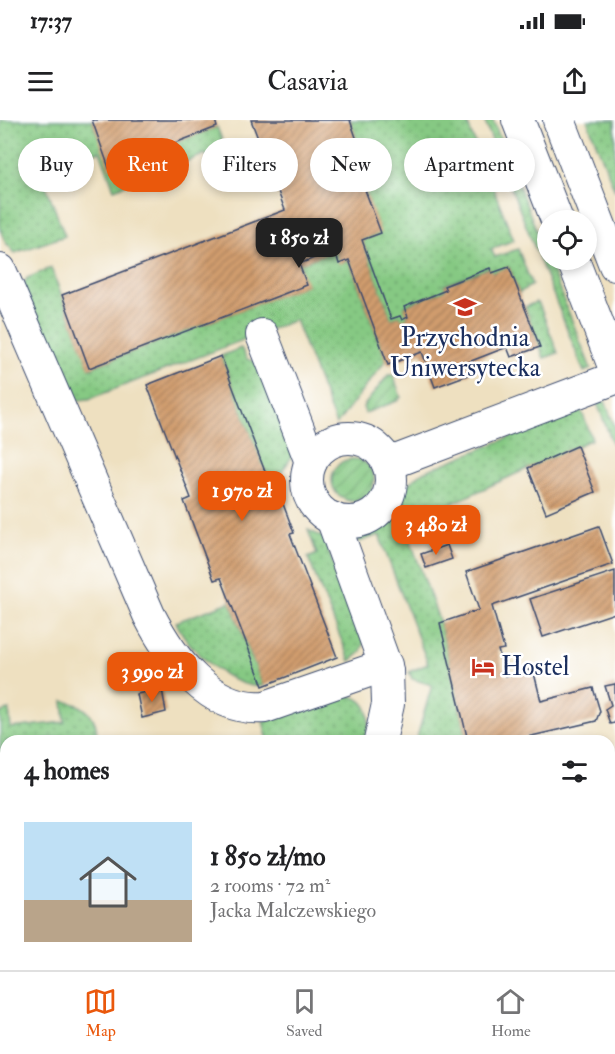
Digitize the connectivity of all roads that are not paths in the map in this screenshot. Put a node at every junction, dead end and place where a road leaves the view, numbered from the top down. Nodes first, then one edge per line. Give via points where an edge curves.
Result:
1 (518, 120) edge
2 (559, 120) edge
3 (553, 210) edge
4 (615, 265) edge
5 (0, 270) edge
6 (577, 270) edge
7 (262, 335) dead end
8 (615, 369) edge
9 (615, 378) edge
10 (311, 462) junction
11 (388, 464) junction
12 (332, 518) junction
13 (386, 665) junction
14 (381, 735) edge

1 - 3 street
2 - 4 street
5 - 13 street via 149,615 180,665 217,695 255,708
6 - 8 street
7 - 10 street
9 - 11 street
10 - 11 street via 330,443 350,439 370,444
10 - 12 street via 308,491 314,504
11 - 12 street via 390,491 375,514 350,522
12 - 13 street
13 - 14 street via 388,704

